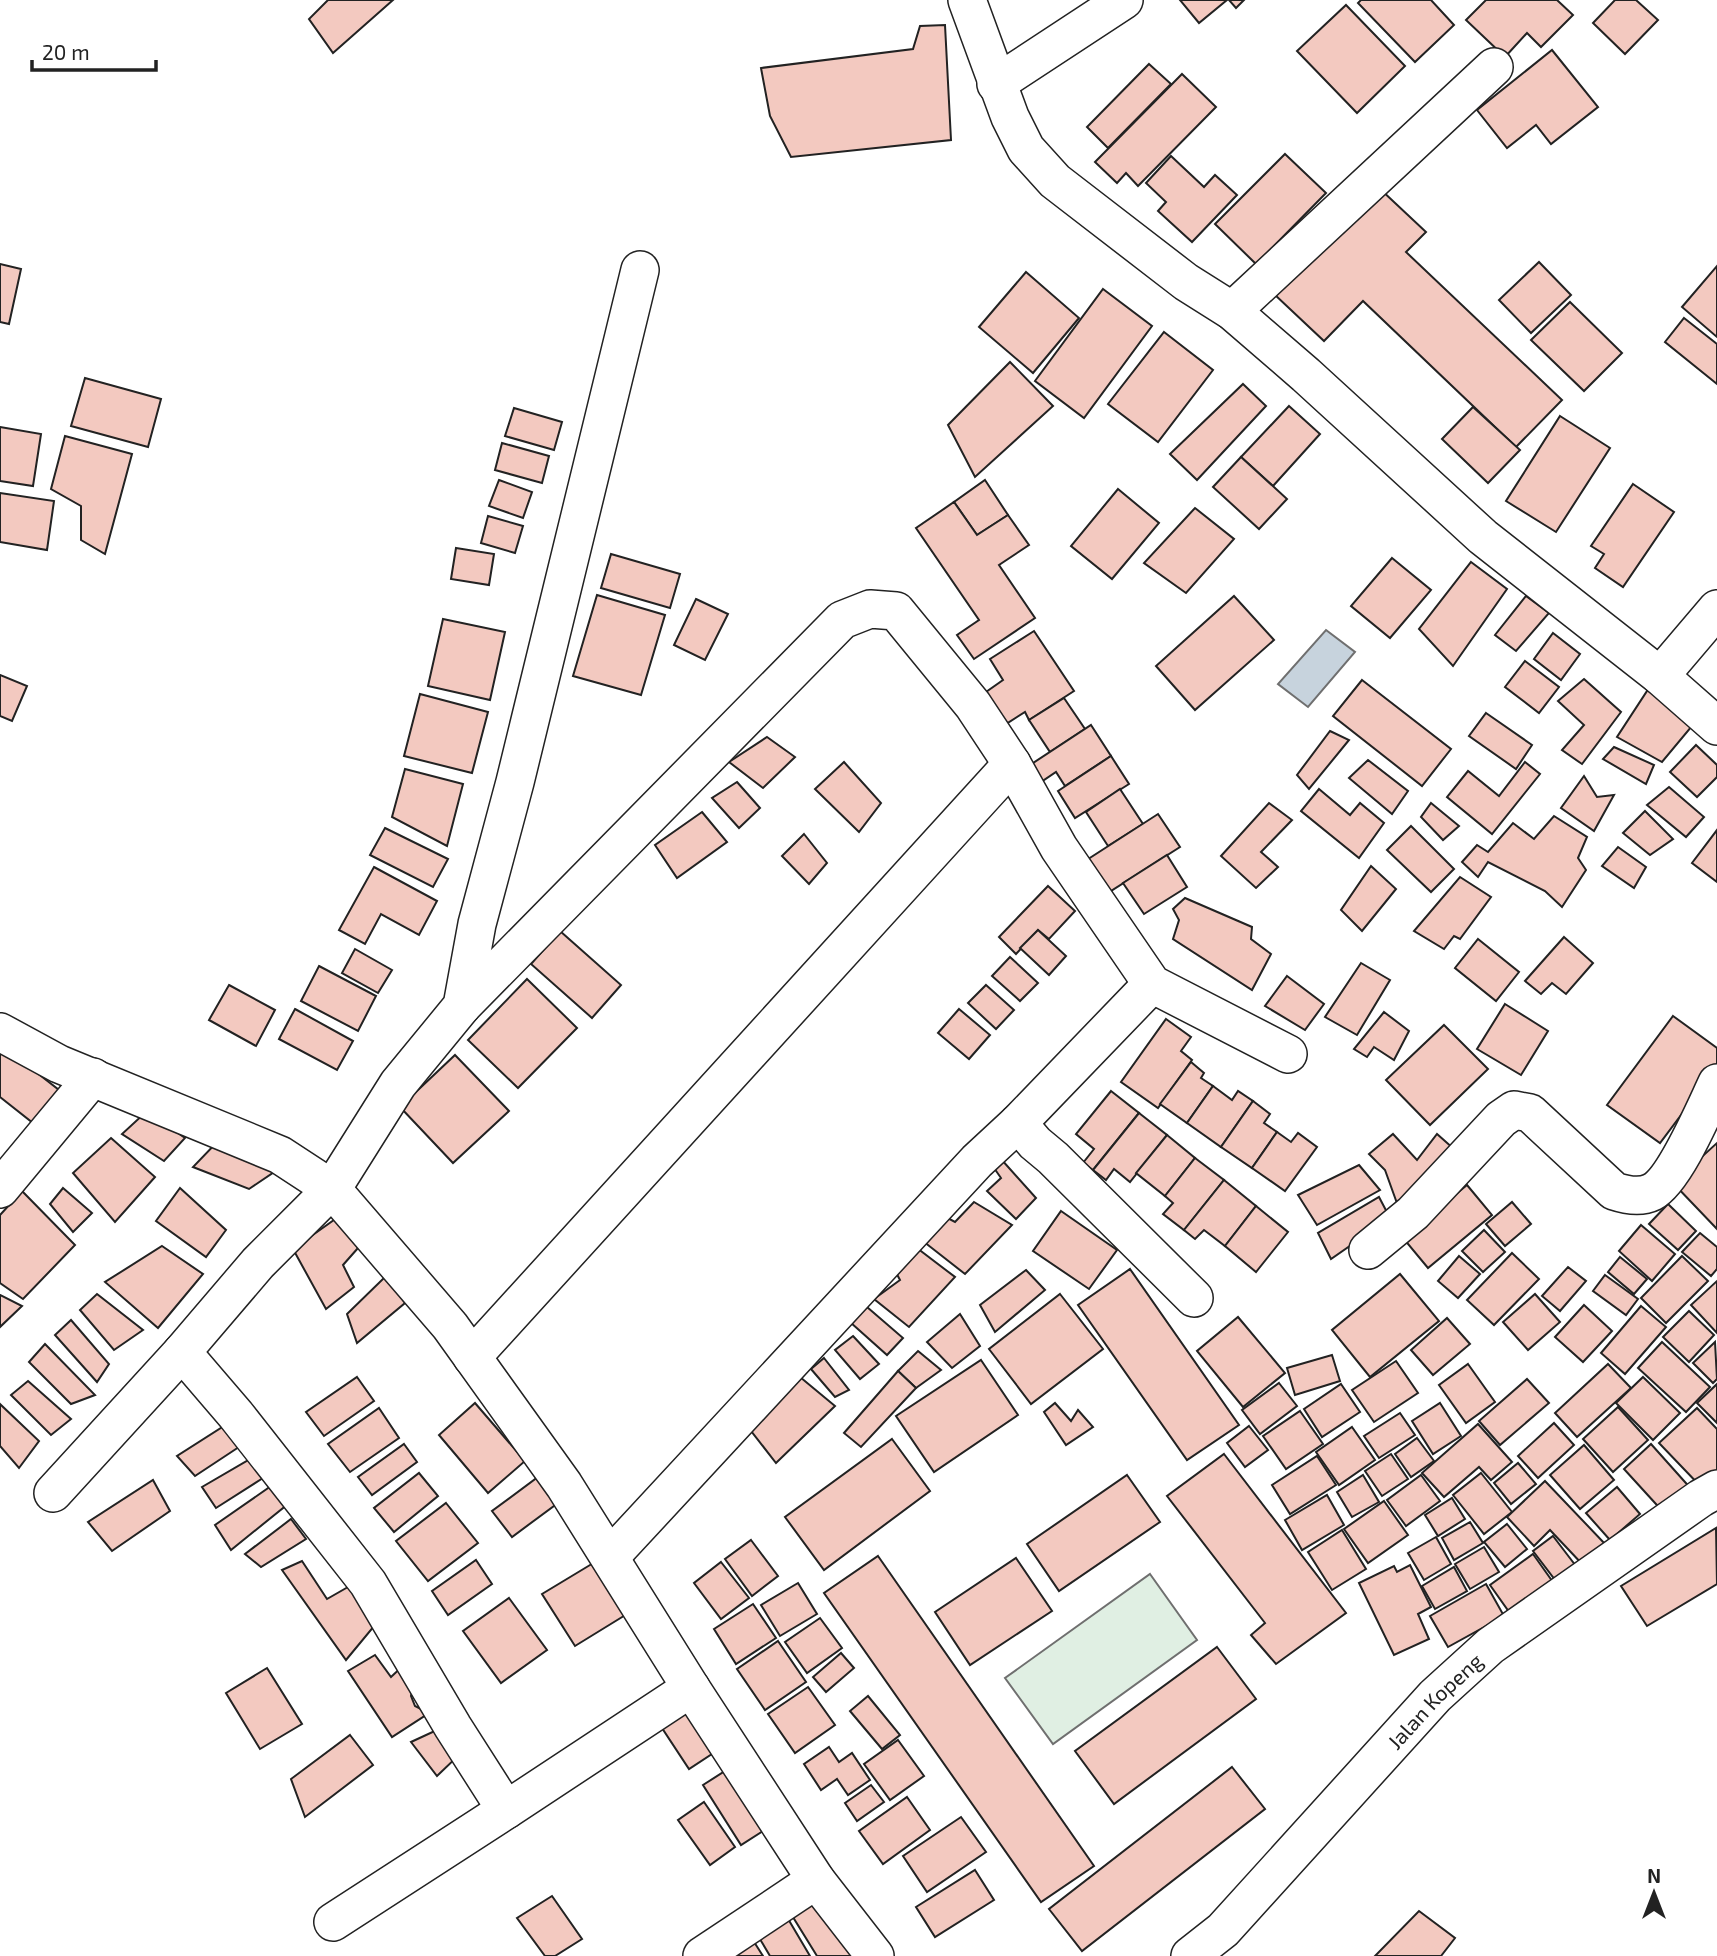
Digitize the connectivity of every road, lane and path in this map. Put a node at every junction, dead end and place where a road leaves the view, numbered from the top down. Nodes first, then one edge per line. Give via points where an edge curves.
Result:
1 (967, 0) edge
2 (1124, 0) edge
3 (1494, 67) dead end
4 (996, 84) junction
5 (640, 270) dead end
6 (1232, 312) junction
7 (1717, 609) edge
8 (1660, 676) junction
9 (1717, 726) edge
10 (1012, 764) junction
11 (1152, 984) junction
12 (462, 1006) junction
13 (0, 1032) edge
14 (1288, 1054) dead end
15 (93, 1077) junction
16 (1717, 1083) edge
17 (1018, 1123) junction
18 (0, 1189) edge
19 (332, 1189) junction
20 (1368, 1250) dead end
21 (1194, 1298) dead end
22 (182, 1352) junction
23 (472, 1357) junction
24 (1717, 1489) edge
25 (53, 1493) dead end
26 (610, 1557) junction
27 (691, 1688) junction
28 (506, 1810) junction
29 (816, 1880) junction
30 (333, 1922) dead end
31 (702, 1956) edge
32 (876, 1956) edge
33 (1190, 1956) edge

1 - 4 street
2 - 4 street
3 - 6 street
4 - 6 street via 1026,149 1055,181
5 - 12 street via 477,924
6 - 8 street via 1483,537
7 - 8 street
8 - 9 street
10 - 11 street via 1059,848
10 - 12 street via 973,705 896,611 870,609 842,620
10 - 23 street
11 - 14 street
11 - 17 street
12 - 19 street via 398,1084
13 - 15 street
15 - 18 street
15 - 19 street via 280,1155
16 - 20 street via 1670,1175 1651,1193 1615,1191 1530,1113 1514,1110 1413,1213
17 - 21 street
17 - 26 street via 977,1161
19 - 22 street via 258,1263
19 - 23 street
22 - 25 street
22 - 28 street via 368,1583
23 - 26 street
24 - 33 street, Jalan Kopeng via 1490,1646 1436,1696 1223,1930
26 - 27 street
27 - 28 street
27 - 29 street
28 - 30 street
29 - 31 street
29 - 32 street

